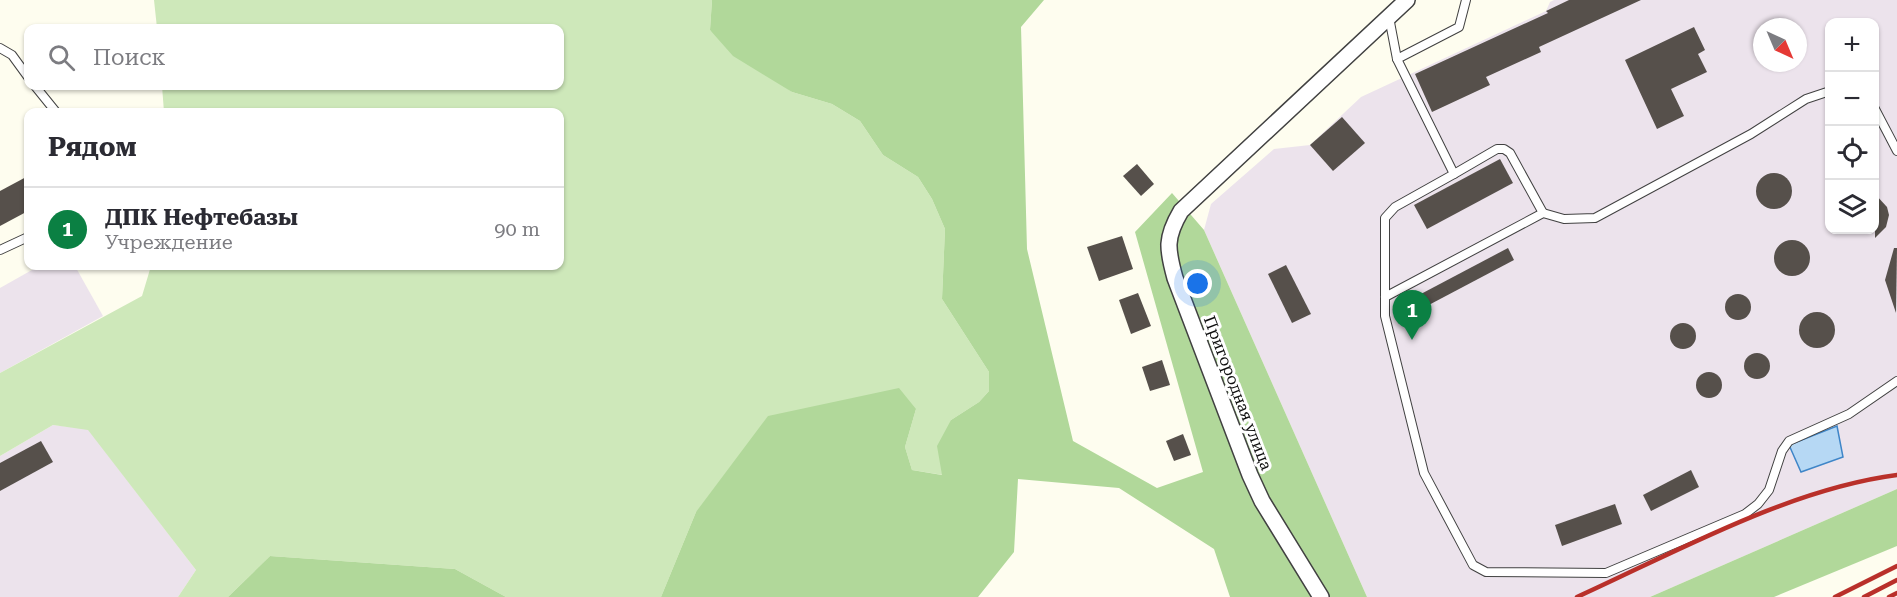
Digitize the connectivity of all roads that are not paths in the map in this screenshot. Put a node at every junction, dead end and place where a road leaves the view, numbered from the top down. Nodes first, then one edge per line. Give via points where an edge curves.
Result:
1 (1407, 0) edge
2 (1466, 0) edge
3 (1389, 16) junction
4 (0, 48) edge
5 (1397, 59) junction
6 (24, 72) edge
7 (38, 90) edge
8 (1825, 93) edge
9 (53, 108) edge
10 (1879, 115) edge
11 (1897, 151) edge
12 (1454, 174) junction
13 (1544, 213) junction
14 (24, 239) edge
15 (0, 250) edge
16 (1385, 297) junction
17 (1897, 381) edge
18 (1321, 597) edge

1 - 3 street, Пригородная улица
2 - 5 lane via 1459,27
3 - 5 lane
3 - 18 street, Пригородная улица via 1181,211 1170,228 1167,249 1250,476
4 - 6 lane via 12,55
5 - 12 lane
7 - 9 lane
8 - 13 lane via 1806,99 1751,134 1595,218 1564,219
10 - 11 lane
12 - 13 lane via 1497,149 1504,149
12 - 16 lane via 1395,207 1385,218
13 - 16 lane
14 - 15 lane
16 - 17 lane via 1385,316 1424,473 1473,565 1486,572 1606,573 1745,514 1769,490 1789,441 1849,414

